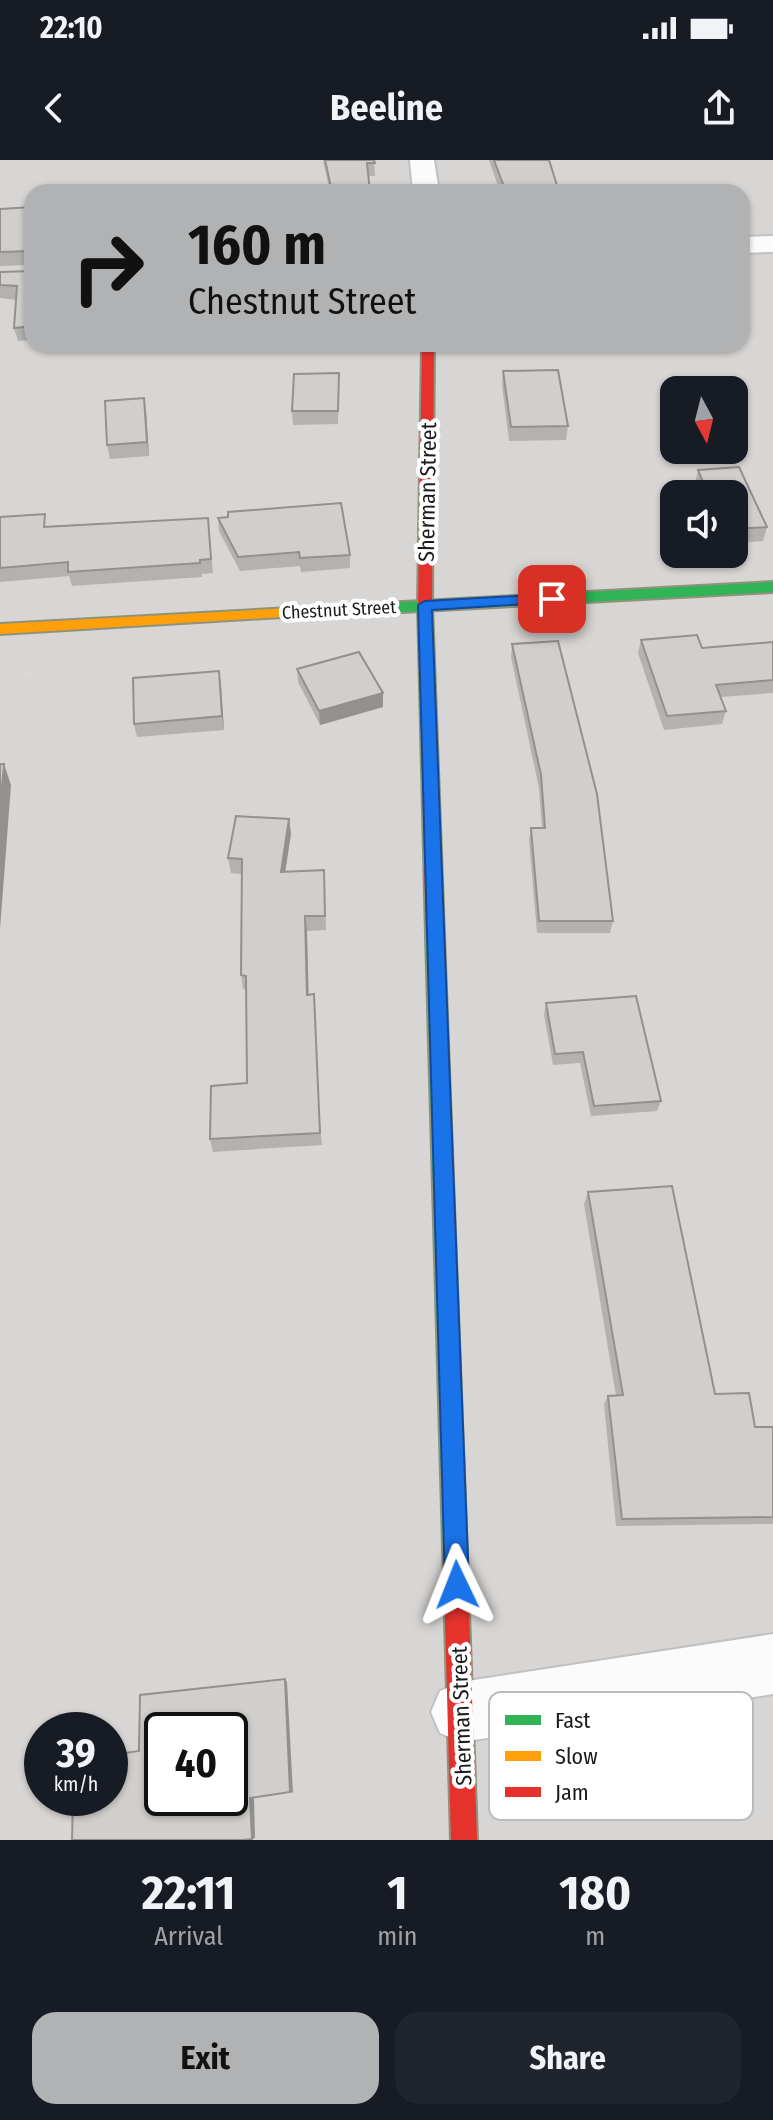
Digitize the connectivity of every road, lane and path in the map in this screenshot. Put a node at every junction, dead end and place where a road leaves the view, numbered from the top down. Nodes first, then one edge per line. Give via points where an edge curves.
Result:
1 (422, 160) edge
2 (425, 184) edge
3 (773, 244) edge
4 (750, 245) edge
5 (428, 352) edge
6 (773, 587) edge
7 (425, 605) junction
8 (0, 629) edge
9 (773, 1664) edge
10 (591, 1692) edge
11 (489, 1708) edge
12 (461, 1712) junction
13 (464, 1840) edge

1 - 2 street
3 - 4 street
5 - 7 street, Sherman Street
6 - 7 street, Chestnut Street
7 - 8 street, Chestnut Street
7 - 12 street, Sherman Street
9 - 10 street
11 - 12 street
12 - 13 street, Sherman Street

